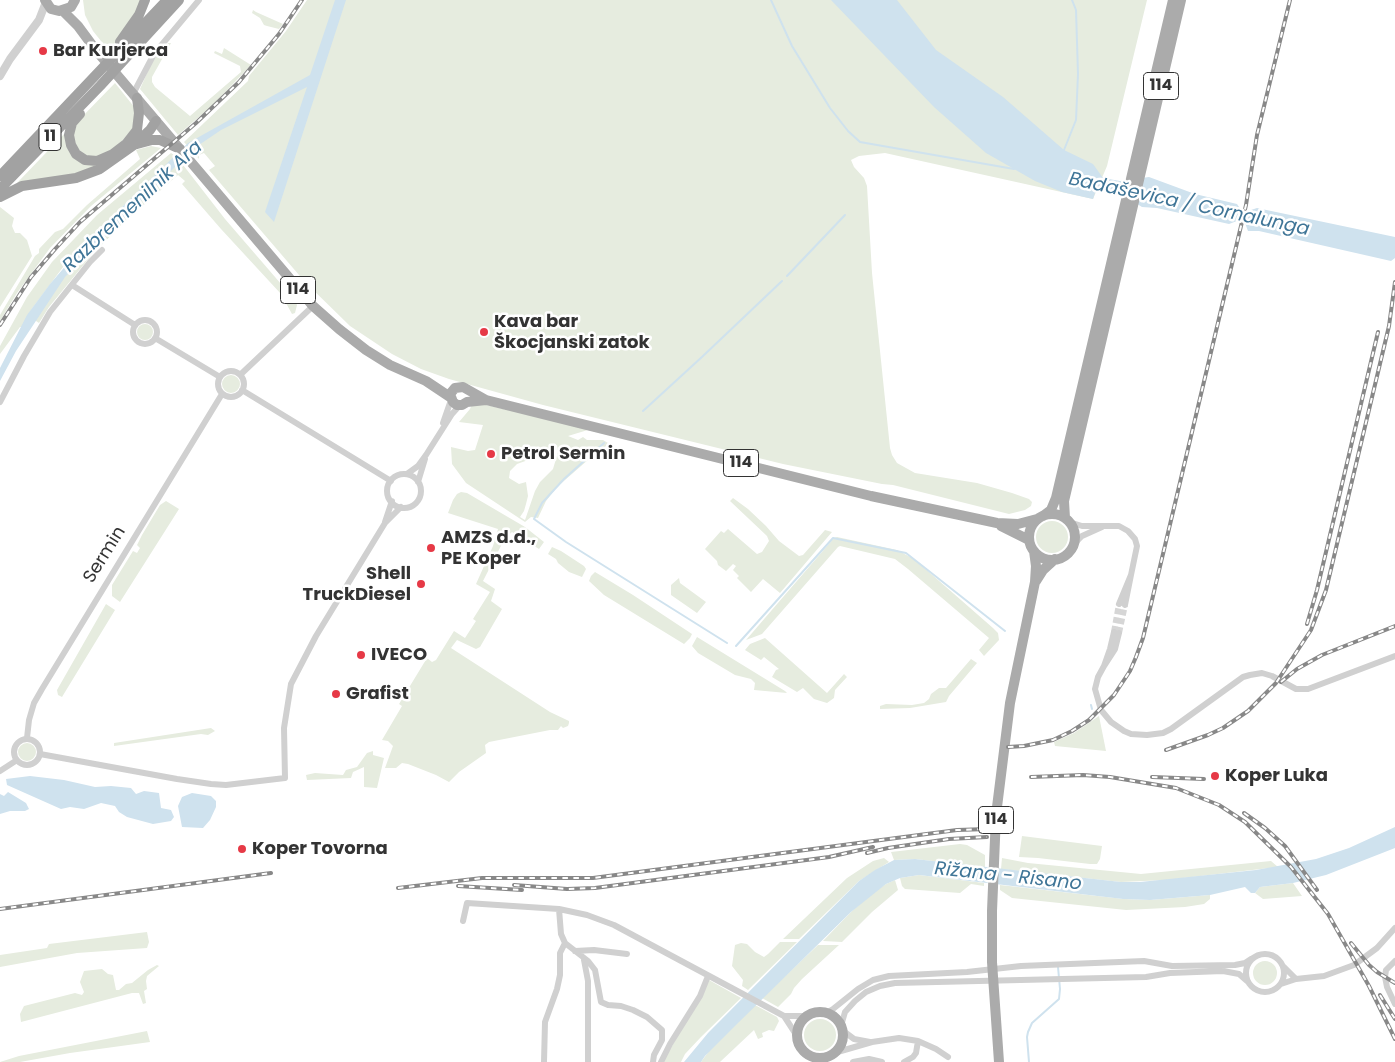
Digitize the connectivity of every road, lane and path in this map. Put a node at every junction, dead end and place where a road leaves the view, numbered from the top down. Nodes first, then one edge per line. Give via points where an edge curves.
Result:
1 (145, 0) edge
2 (167, 0) edge
3 (179, 0) edge
4 (199, 0) edge
5 (1173, 0) edge
6 (1181, 0) edge
7 (46, 1) edge
8 (74, 2) edge
9 (59, 11) junction
10 (39, 20) junction
11 (78, 26) junction
12 (0, 76) edge
13 (100, 86) junction
14 (83, 90) junction
15 (132, 93) junction
16 (156, 121) junction
17 (136, 130) junction
18 (168, 140) junction
19 (134, 145) junction
20 (180, 149) joint
21 (1137, 171) junction
22 (0, 176) edge
23 (0, 189) edge
24 (0, 197) edge
25 (1126, 217) junction
26 (102, 250) dead end
27 (72, 284) junction
28 (312, 306) junction
29 (135, 325) junction
30 (155, 338) junction
31 (240, 374) junction
32 (220, 377) junction
33 (242, 390) junction
34 (222, 394) junction
35 (457, 398) junction
36 (486, 400) junction
37 (0, 402) edge
38 (439, 433) junction
39 (426, 454) junction
40 (407, 474) junction
41 (391, 481) junction
42 (418, 482) junction
43 (392, 502) junction
44 (401, 507) junction
45 (1040, 518) junction
46 (1067, 520) junction
47 (385, 523) junction
48 (997, 523) junction
49 (1106, 526) junction
50 (1029, 540) junction
51 (1073, 545) junction
52 (1034, 551) junction
53 (1055, 559) junction
54 (1035, 582) junction
55 (1122, 605) tunnel mouth
56 (1116, 632) tunnel mouth
57 (1395, 656) edge
58 (27, 738) junction
59 (40, 754) junction
60 (17, 760) junction
61 (0, 771) edge
62 (559, 909) junction
63 (463, 921) dead end
64 (1395, 928) edge
65 (565, 942) junction
66 (581, 953) junction
67 (627, 954) dead end
68 (1251, 958) junction
69 (1395, 961) edge
70 (1283, 966) junction
71 (708, 976) junction
72 (1297, 979) junction
73 (1247, 981) junction
74 (1280, 985) junction
75 (1395, 1004) edge
76 (826, 1013) junction
77 (782, 1015) junction
78 (807, 1016) junction
79 (841, 1028) junction
80 (797, 1036) junction
81 (918, 1041) junction
82 (872, 1042) junction
83 (801, 1048) junction
84 (827, 1057) edge
85 (948, 1058) dead end
86 (653, 1059) edge
87 (544, 1062) edge
88 (588, 1062) edge
89 (661, 1062) edge
90 (803, 1062) edge
91 (853, 1062) edge
92 (882, 1062) edge
93 (904, 1062) edge
94 (999, 1062) edge

1 - 14 highway via 132,26
2 - 14 highway, 11
3 - 13 highway, 11
4 - 15 street via 154,54
5 - 21 main road, 114
6 - 21 main road, 114
7 - 9 main road
7 - 10 street
8 - 9 main road
8 - 11 main road
9 - 10 street
9 - 11 main road
10 - 12 street
11 - 15 main road
13 - 17 highway via 92,101 72,123 69,135 76,154 91,162 106,158 126,144
13 - 23 highway, 11
14 - 22 highway, 11
15 - 16 main road
15 - 17 highway via 139,113
16 - 17 highway
16 - 18 main road
16 - 19 highway
18 - 19 highway
18 - 20 highway
19 - 24 highway via 88,175 22,186
20 - 28 main road, 114
21 - 25 main road, 114
25 - 45 main road, 114 via 1054,505
25 - 46 main road, 114 via 1064,501
26 - 27 street
27 - 29 street
27 - 37 street via 50,312
28 - 31 street
28 - 35 main road, 114 via 366,350
29 - 30 street via 143,320 153,322 157,330
29 - 30 street via 134,336 139,342 147,344
30 - 32 street
31 - 32 street via 229,371
31 - 33 street via 244,384
32 - 34 street via 218,384
33 - 34 street via 233,397
33 - 41 street
34 - 58 street, Sermin via 34,703
35 - 36 main road, 114
35 - 36 main road, 114 via 469,397 468,391
35 - 38 street
35 - 38 street via 452,414
36 - 48 main road, 114 via 871,496
38 - 39 street
39 - 40 street
39 - 42 street
40 - 41 street via 398,475
40 - 42 street
41 - 43 street via 388,492
42 - 44 street via 421,493 418,500
43 - 44 street
43 - 47 street
44 - 47 street
45 - 46 main road, 114 via 1055,514
45 - 48 main road, 114 via 1015,525
45 - 50 main road, 114 via 1030,529
46 - 49 street via 1082,526
46 - 51 main road, 114 via 1075,535
47 - 59 street via 316,636 291,684 284,728 285,778 211,784
48 - 50 main road, 114
49 - 51 street via 1082,536
49 - 55 street via 1124,528 1132,534 1137,546
50 - 52 main road, 114
51 - 53 main road, 114 via 1068,553
52 - 53 main road via 1044,558
52 - 54 main road, 114
53 - 54 main road, 114
54 - 94 main road, 114 via 1010,703 996,815 992,953
56 - 57 street via 1095,689 1101,710 1111,722 1138,735 1163,733 1171,729 1250,674 1272,676 1296,689 1308,689
58 - 59 street via 36,742
58 - 60 street via 16,745
59 - 60 street via 38,760 29,765
60 - 61 street
62 - 63 street via 466,904
62 - 65 street via 561,934
62 - 71 street via 587,915 614,926
64 - 72 street via 1377,948 1354,965 1324,976
65 - 66 street
65 - 87 street via 560,953 557,989 545,1022
66 - 67 street
66 - 86 street via 595,970 601,1002 634,1010 662,1030 662,1040
66 - 88 street via 588,981
68 - 70 street via 1266,953 1277,957
68 - 73 street via 1246,967
68 - 76 street via 1235,966 1172,966 1144,961 889,976 873,980
69 - 75 street via 1386,970 1385,977
70 - 72 street
70 - 74 street via 1284,977
71 - 77 street
71 - 89 street via 700,996
72 - 74 street
73 - 74 street via 1256,990 1264,992
73 - 79 street via 1239,974 1223,971 1049,980 896,983 880,986 855,1000 845,1012
76 - 78 main road
76 - 79 main road
77 - 78 street
77 - 80 street
78 - 80 main road via 800,1023
79 - 82 street via 854,1039
79 - 84 main road via 840,1045
80 - 83 main road
81 - 82 street via 899,1038
81 - 85 street
81 - 93 street via 916,1053
82 - 84 street
83 - 84 main road via 812,1056
83 - 90 main road
91 - 92 street via 869,1059

